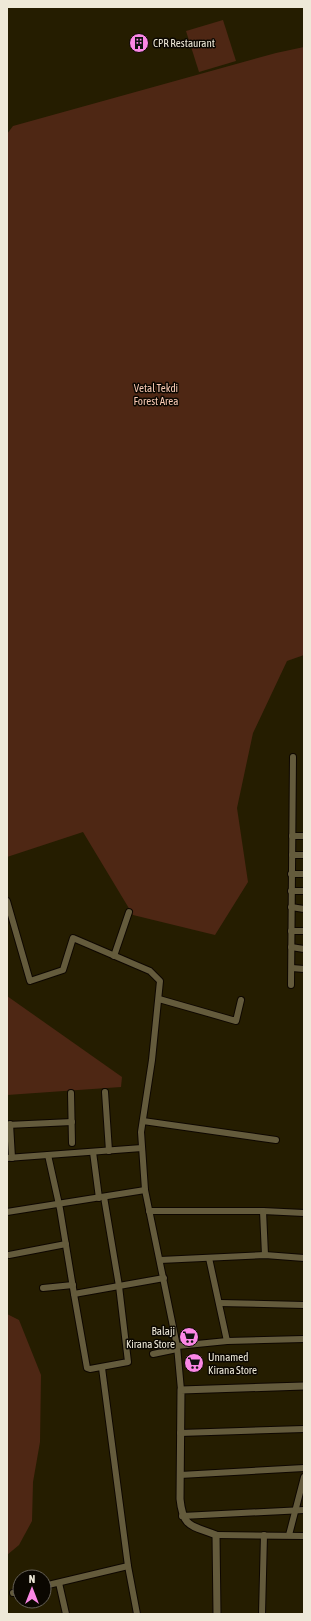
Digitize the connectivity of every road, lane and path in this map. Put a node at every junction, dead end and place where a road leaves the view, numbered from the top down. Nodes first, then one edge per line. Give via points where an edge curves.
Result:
1 (293, 758) dead end
2 (292, 836) junction
3 (304, 836) edge
4 (292, 855) junction
5 (304, 855) edge
6 (291, 874) junction
7 (304, 874) edge
8 (291, 891) junction
9 (304, 891) edge
10 (7, 901) edge
11 (291, 908) junction
12 (304, 909) edge
13 (129, 912) dead end
14 (304, 930) edge
15 (291, 931) junction
16 (291, 948) junction
17 (304, 949) edge
18 (114, 956) junction
19 (292, 968) junction
20 (304, 969) edge
21 (291, 985) dead end
22 (159, 999) junction
23 (241, 1000) dead end
24 (105, 1092) dead end
25 (71, 1093) dead end
26 (143, 1121) junction
27 (72, 1122) junction
28 (8, 1125) edge
29 (276, 1140) dead end
30 (72, 1143) dead end
31 (142, 1148) junction
32 (109, 1150) junction
33 (93, 1152) junction
34 (48, 1155) junction
35 (10, 1158) edge
36 (145, 1190) junction
37 (101, 1197) junction
38 (59, 1203) junction
39 (149, 1211) junction
40 (263, 1211) junction
41 (7, 1212) edge
42 (304, 1213) edge
43 (66, 1244) junction
44 (8, 1255) dead end
45 (265, 1255) junction
46 (209, 1258) junction
47 (304, 1258) edge
48 (160, 1260) junction
49 (164, 1278) junction
50 (73, 1285) junction
51 (119, 1286) junction
52 (43, 1288) dead end
53 (74, 1294) junction
54 (219, 1303) junction
55 (304, 1305) edge
56 (304, 1339) edge
57 (228, 1341) junction
58 (177, 1348) junction
59 (153, 1354) dead end
60 (102, 1368) junction
61 (304, 1386) edge
62 (181, 1390) junction
63 (304, 1429) edge
64 (180, 1433) junction
65 (304, 1468) edge
66 (180, 1475) junction
67 (304, 1477) edge
68 (296, 1510) junction
69 (304, 1510) edge
70 (182, 1516) junction
71 (216, 1535) junction
72 (264, 1535) junction
73 (289, 1535) junction
74 (304, 1536) edge
75 (128, 1566) junction
76 (59, 1583) junction
77 (52, 1584) edge
78 (66, 1614) edge
79 (137, 1614) edge
80 (217, 1614) edge
81 (262, 1614) edge

1 - 2 street
2 - 3 street
2 - 4 street
4 - 5 street
4 - 6 street
6 - 7 street
6 - 8 street
8 - 9 street
8 - 11 street
10 - 18 street via 30,981 64,970 73,938
11 - 12 street
11 - 15 street
13 - 18 street
14 - 15 street
15 - 16 street
16 - 17 street
16 - 19 street
18 - 22 street via 158,977
19 - 20 street
19 - 21 street
22 - 23 street via 236,1021
22 - 26 street
24 - 32 street
25 - 27 street
26 - 29 street
26 - 31 street
27 - 28 street
27 - 30 street
28 - 35 street
31 - 32 street
31 - 36 street
32 - 33 street
33 - 34 street
33 - 37 street
34 - 35 street
34 - 38 street
36 - 37 street
36 - 39 street
37 - 38 street
37 - 51 street
38 - 41 street
38 - 43 street
39 - 40 street
39 - 48 street
40 - 42 street
40 - 45 street
43 - 44 street
43 - 50 street
45 - 46 street
45 - 47 street
46 - 48 street
46 - 54 street
48 - 49 street
49 - 51 street
49 - 58 street
50 - 52 street
50 - 53 street
51 - 53 street
51 - 60 street via 128,1362
53 - 60 street via 87,1368
54 - 55 street
54 - 57 street
56 - 57 street
57 - 58 street
58 - 59 street
58 - 62 street
60 - 75 street
61 - 62 street
62 - 64 street
63 - 64 street
64 - 66 street
65 - 66 street
66 - 70 street
67 - 68 street
68 - 69 street
68 - 70 street
68 - 73 street
70 - 71 street via 190,1525
71 - 72 street
71 - 80 street
72 - 73 street
72 - 81 street
73 - 74 street
75 - 76 street
75 - 79 street
76 - 77 street
76 - 78 street

